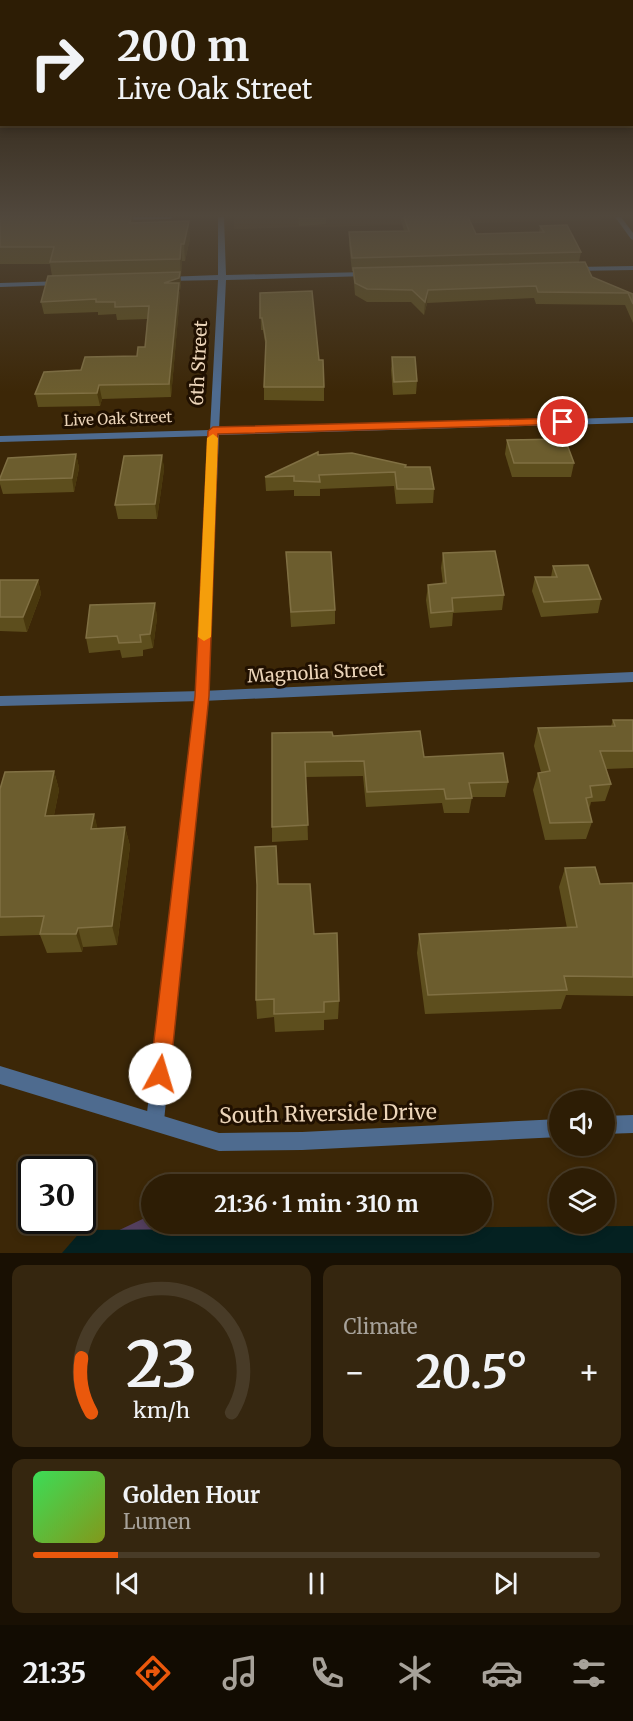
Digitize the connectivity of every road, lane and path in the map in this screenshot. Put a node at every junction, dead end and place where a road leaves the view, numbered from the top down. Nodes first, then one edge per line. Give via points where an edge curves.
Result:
1 (300, 275) edge
2 (222, 277) junction
3 (152, 280) edge
4 (70, 282) edge
5 (0, 285) edge
6 (633, 420) edge
7 (213, 431) junction
8 (0, 439) edge
9 (633, 676) edge
10 (202, 696) junction
11 (0, 701) edge
12 (0, 1075) edge
13 (155, 1121) junction
14 (633, 1124) edge
15 (615, 1125) edge
16 (549, 1129) edge

1 - 2 street
2 - 3 street
2 - 7 street, 6th Street
4 - 5 street
6 - 7 street, Live Oak Street
7 - 8 street, Live Oak Street
7 - 10 street, 6th Street
9 - 10 street, Magnolia Street
10 - 11 street, Magnolia Street
10 - 13 street, 6th Street
12 - 13 street, South Riverside Drive
13 - 16 street, South Riverside Drive via 219,1142
14 - 15 street

